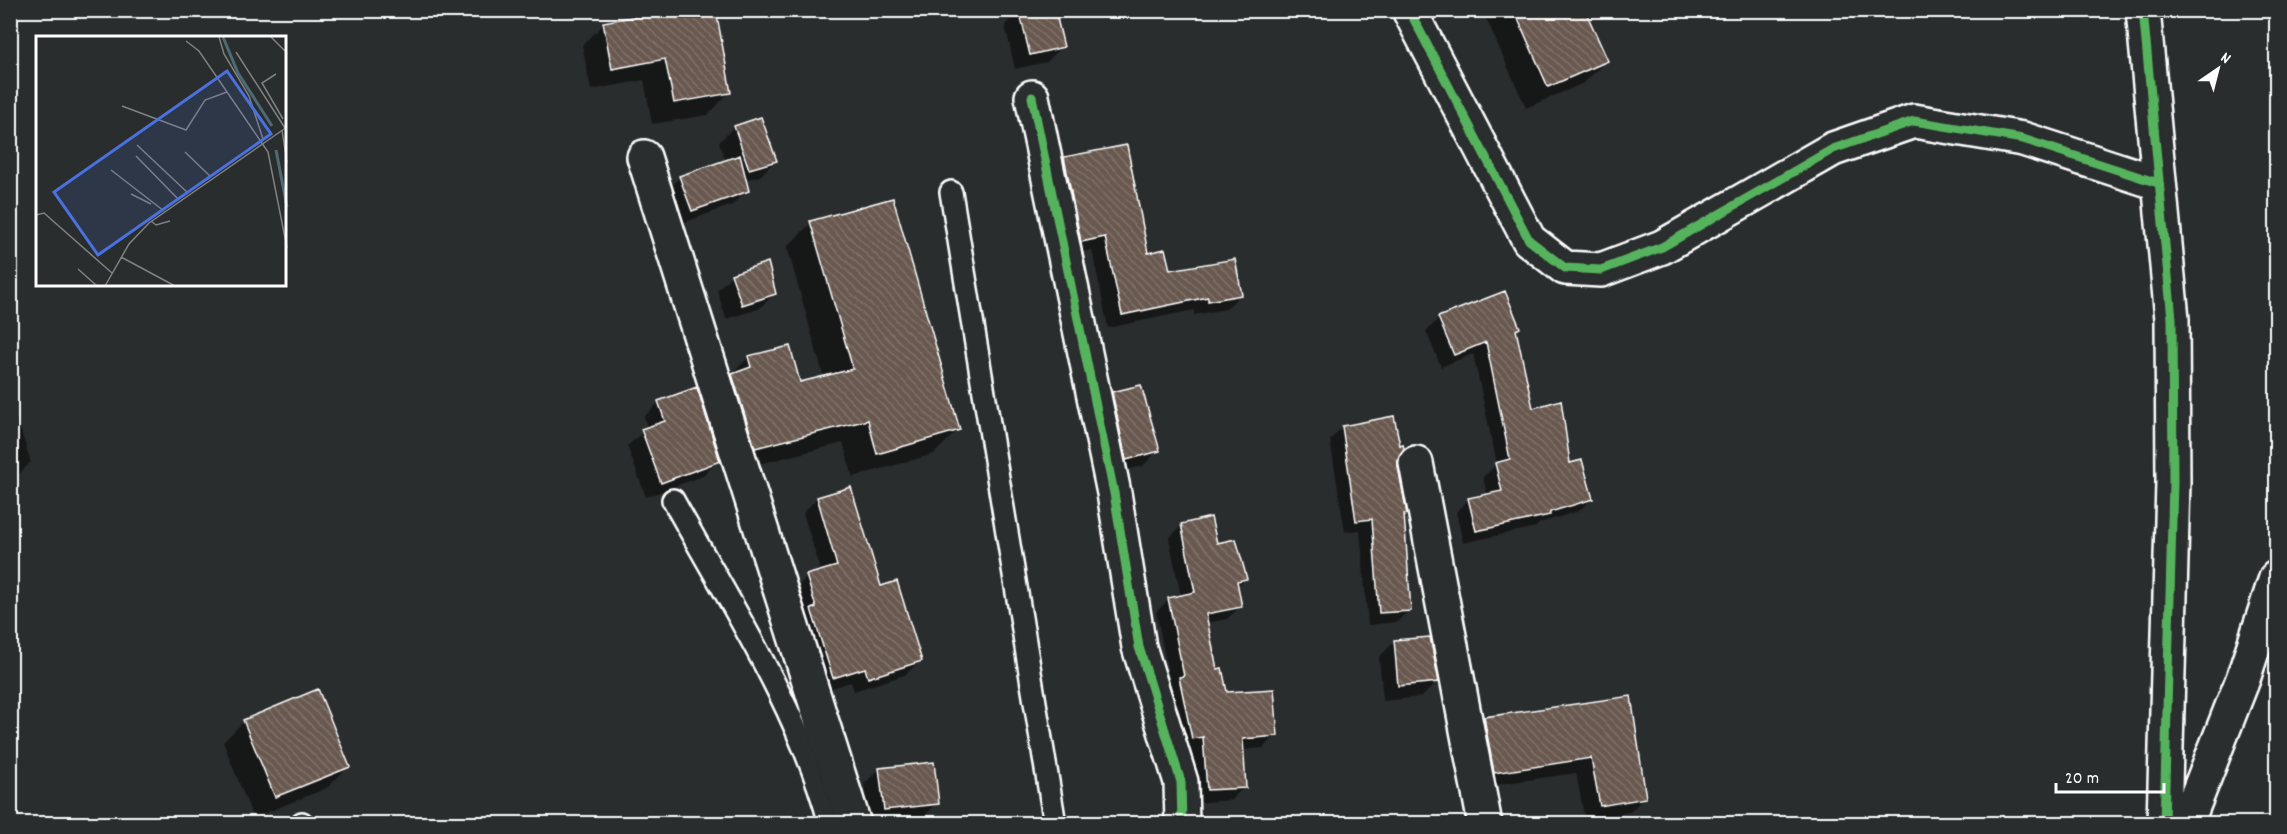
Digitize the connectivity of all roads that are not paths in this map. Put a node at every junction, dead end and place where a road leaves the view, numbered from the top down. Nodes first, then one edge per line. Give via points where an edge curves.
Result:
1 (1409, 10) edge
2 (2143, 10) edge
3 (1032, 97) dead end
4 (644, 157) dead end
5 (2158, 183) junction
6 (951, 192) dead end
7 (1416, 463) dead end
8 (674, 500) dead end
9 (2277, 578) edge
10 (830, 824) edge
11 (854, 824) edge
12 (1055, 824) edge
13 (1182, 824) edge
14 (1485, 824) edge
15 (2164, 824) edge
16 (2186, 824) edge

1 - 5 street via 1529,240 1565,268 1601,270 1662,247 1833,149 1914,121 2022,139
2 - 5 street
3 - 13 street via 1114,493 1139,647 1181,782
4 - 11 street
5 - 15 street via 2172,319 2174,482
6 - 12 lane
7 - 14 street
8 - 10 lane via 791,717 820,783
9 - 16 street via 2243,679

